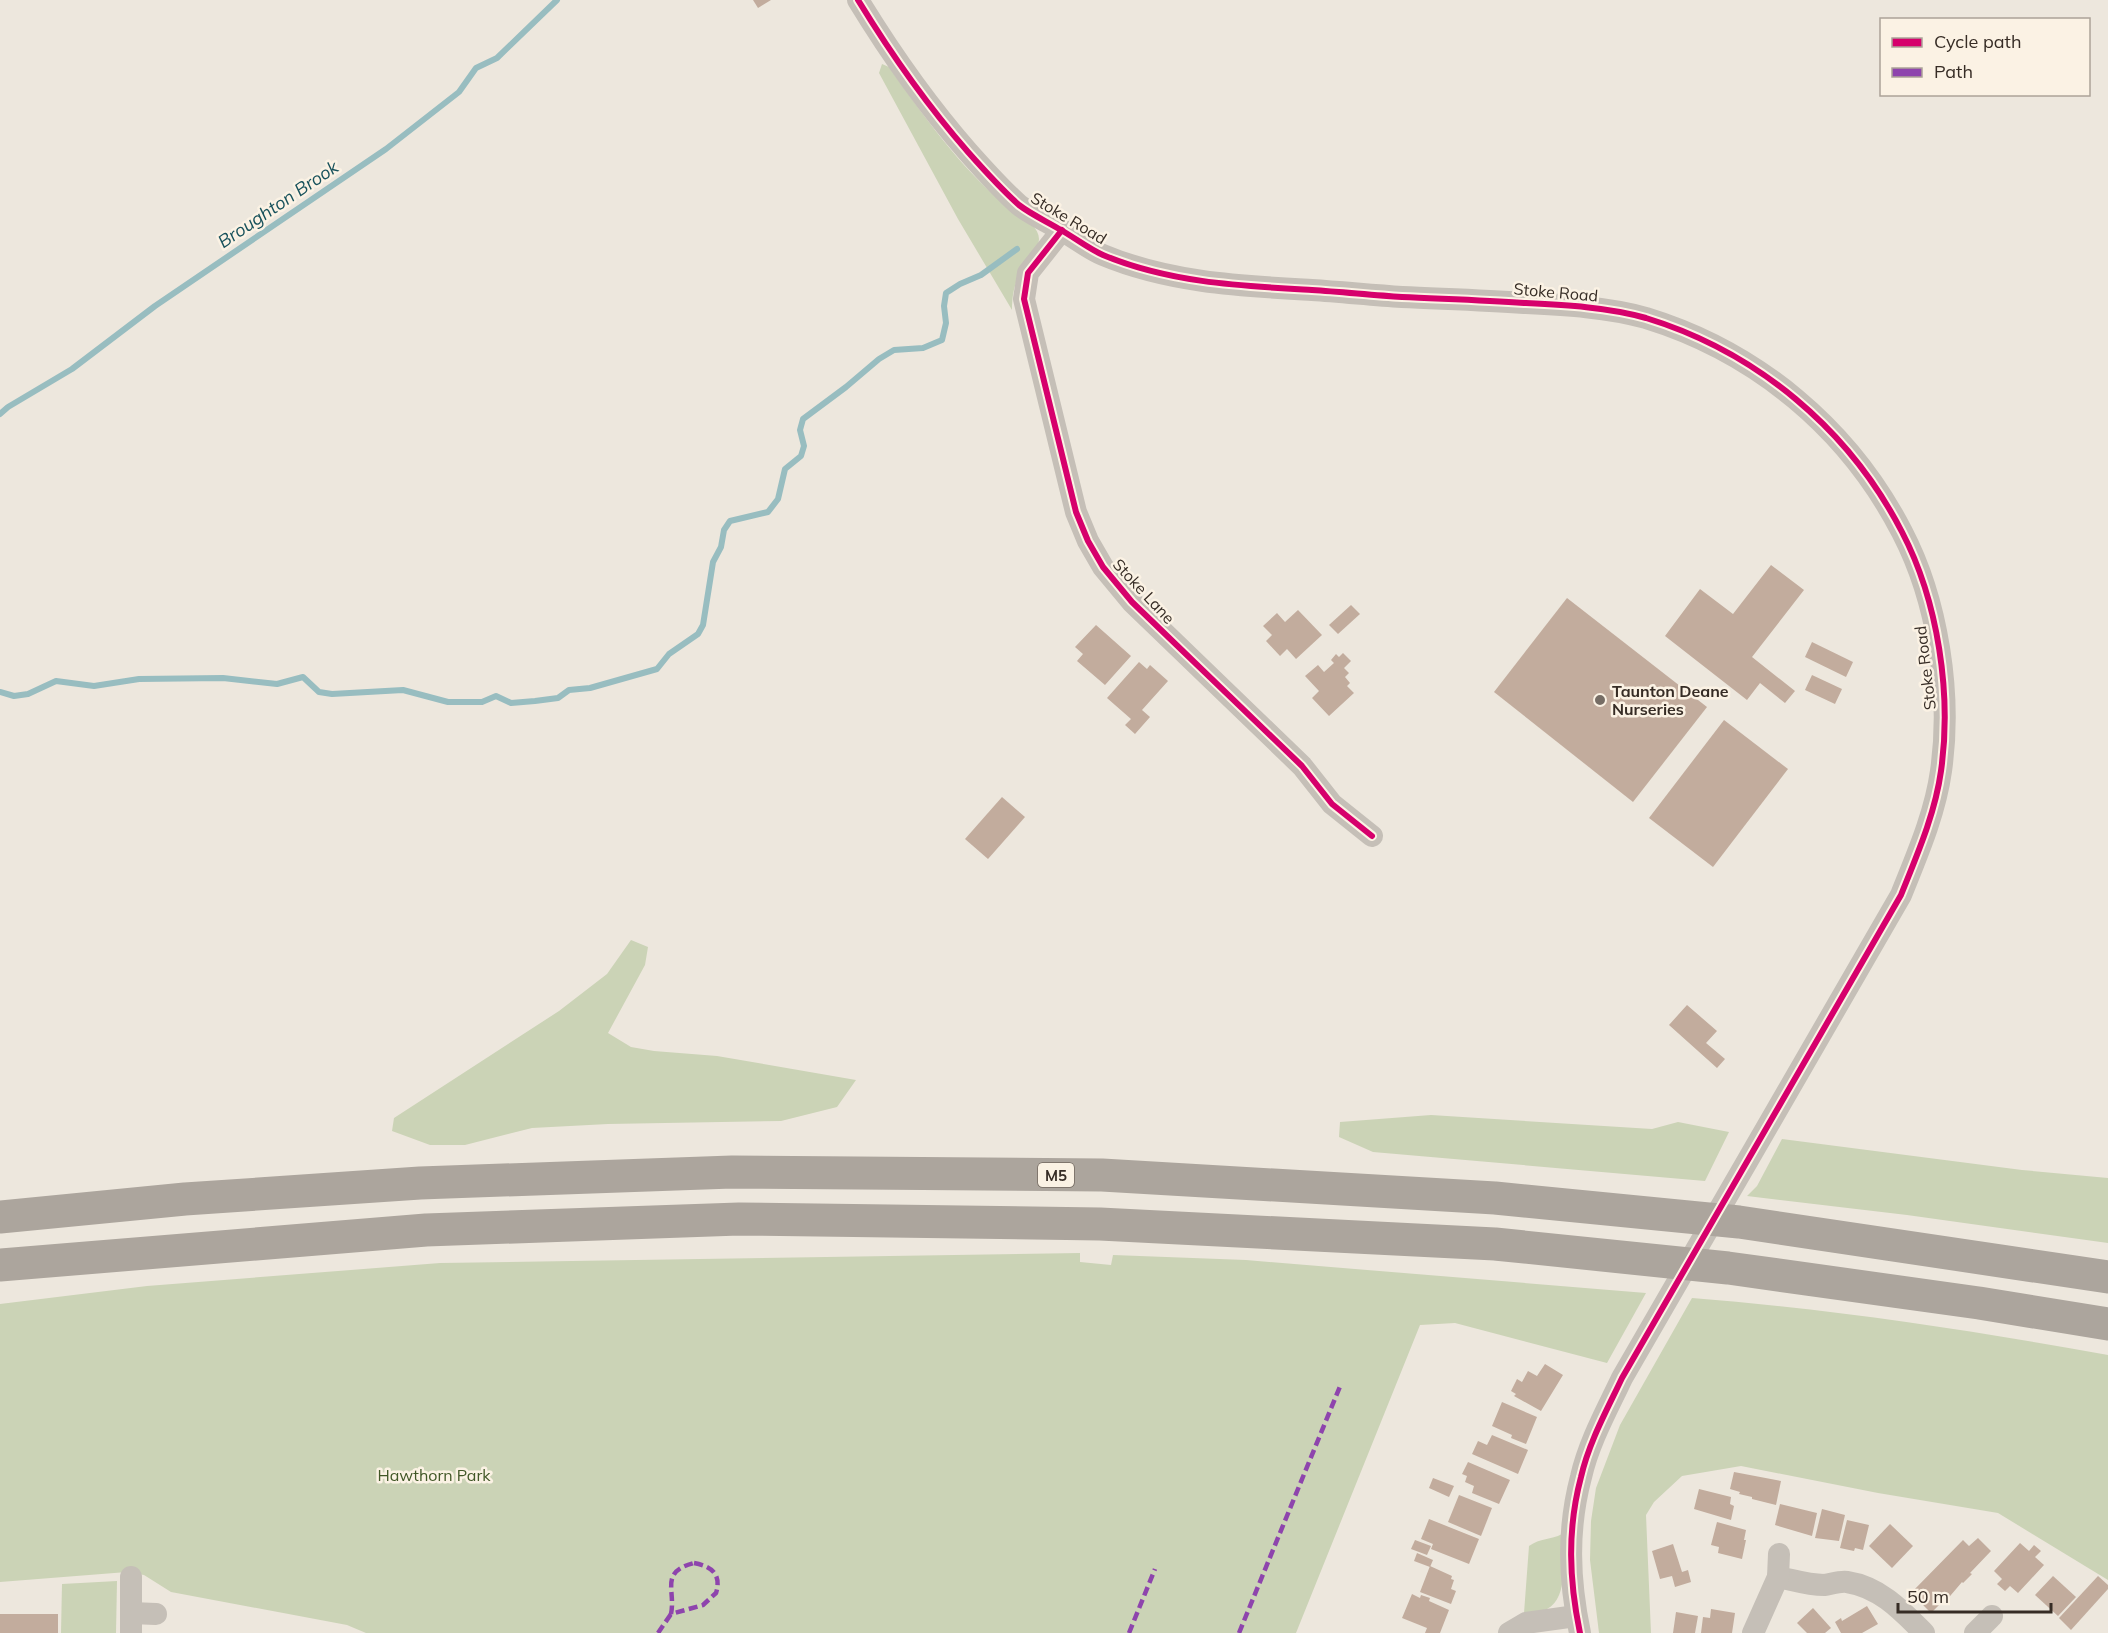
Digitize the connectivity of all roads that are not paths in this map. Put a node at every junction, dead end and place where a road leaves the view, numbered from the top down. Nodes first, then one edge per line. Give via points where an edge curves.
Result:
1 (858, 0) edge
2 (1062, 230) junction
3 (1372, 836) dead end
4 (0, 1217) edge
5 (0, 1265) edge
6 (2108, 1277) edge
7 (2108, 1324) edge
8 (1779, 1554) dead end
9 (131, 1577) dead end
10 (1778, 1577) junction
11 (156, 1614) dead end
12 (1992, 1616) dead end
13 (131, 1623) edge
14 (1578, 1625) edge
15 (1509, 1633) edge
16 (1753, 1633) edge
17 (1924, 1633) edge
18 (1975, 1633) edge

1 - 2 street, Stoke Road via 891,54 952,134 1021,206
2 - 3 street, Stoke Lane via 1028,273 1024,299 1076,512 1088,541 1103,567 1132,602 1302,766 1332,804
2 - 14 street, Stoke Road via 1100,254 1190,279 1241,287 1561,305 1643,317 1694,336 1771,380 1832,433 1888,506 1919,566 1938,641 1945,733 1941,773 1930,818 1901,895 1642,1343 1591,1446 1581,1476 1571,1538 1571,1579
4 - 6 highway, M5 via 185,1199 420,1183 732,1172 1102,1175 1495,1198 1739,1222
5 - 7 highway via 426,1230 739,1219 1100,1224 1495,1244 1728,1268
8 - 10 street
9 - 13 street
10 - 16 street
10 - 17 street via 1825,1585 1845,1581 1867,1588 1884,1595
11 - 13 street
12 - 18 street
14 - 15 street via 1526,1623

